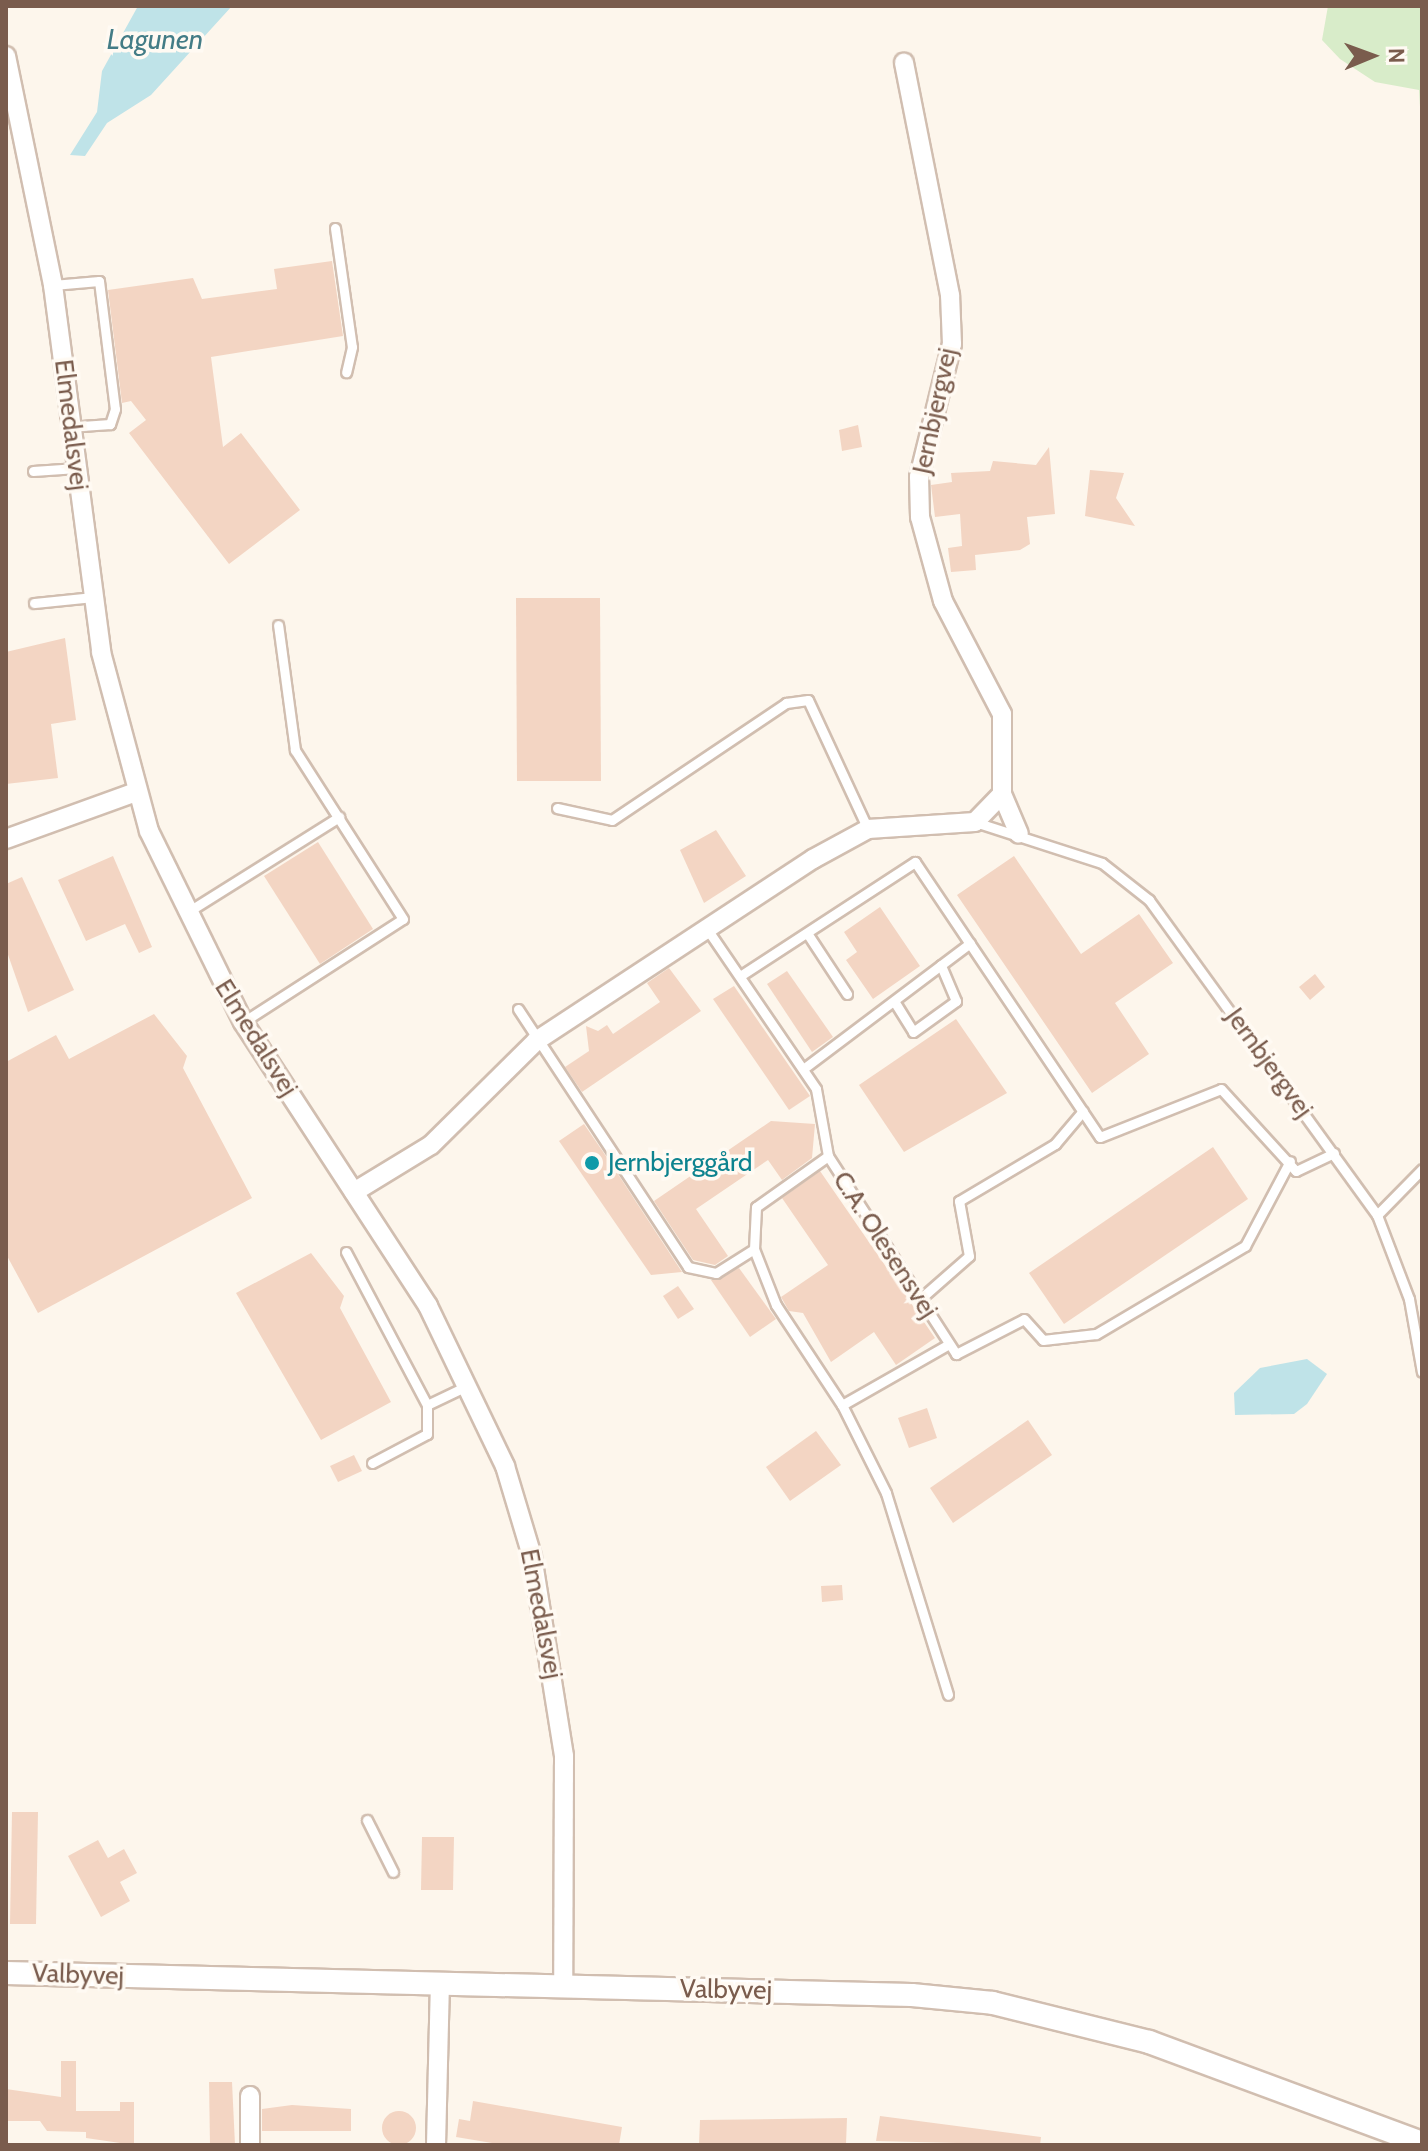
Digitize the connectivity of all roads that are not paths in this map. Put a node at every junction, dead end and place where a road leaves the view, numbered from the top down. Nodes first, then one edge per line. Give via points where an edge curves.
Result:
1 (6, 56) edge
2 (904, 63) dead end
3 (335, 228) dead end
4 (53, 285) junction
5 (346, 372) dead end
6 (71, 427) junction
7 (77, 468) junction
8 (33, 471) dead end
9 (94, 597) junction
10 (34, 603) dead end
11 (278, 625) dead end
12 (136, 792) junction
13 (1002, 794) junction
14 (557, 808) dead end
15 (339, 817) junction
16 (975, 822) junction
17 (868, 829) junction
18 (1019, 834) junction
19 (6, 839) edge
20 (185, 914) junction
21 (705, 926) junction
22 (807, 933) junction
23 (970, 943) junction
24 (941, 965) junction
25 (740, 976) junction
26 (847, 994) dead end
27 (894, 1001) junction
28 (518, 1009) dead end
29 (243, 1022) junction
30 (536, 1041) junction
31 (803, 1069) junction
32 (1083, 1111) junction
33 (1334, 1153) junction
34 (828, 1156) junction
35 (1290, 1161) junction
36 (1422, 1169) edge
37 (354, 1192) junction
38 (1377, 1215) junction
39 (754, 1249) junction
40 (346, 1252) dead end
41 (920, 1299) junction
42 (949, 1344) junction
43 (1422, 1372) edge
44 (469, 1385) junction
45 (427, 1405) junction
46 (842, 1405) junction
47 (372, 1463) dead end
48 (948, 1695) dead end
49 (367, 1820) dead end
50 (393, 1872) dead end
51 (6, 1973) edge
52 (440, 1984) junction
53 (563, 1987) junction
54 (250, 2096) dead end
55 (1422, 2143) edge
56 (250, 2145) edge
57 (436, 2145) edge

1 - 4 street, Elmedalsvej
2 - 13 street, Jernbjergvej via 950,295 952,344 919,477 920,517 943,601 1002,714
3 - 5 lane via 352,347
4 - 6 street, Elmedalsvej
4 - 6 lane via 99,281 112,380 110,424
6 - 7 street, Elmedalsvej
7 - 8 lane
7 - 9 street, Elmedalsvej
9 - 10 lane
9 - 12 street, Elmedalsvej
11 - 15 lane via 295,750
12 - 19 street
12 - 20 street, Elmedalsvej
13 - 16 street
13 - 18 street, Jernbjergvej
14 - 17 lane via 612,820 786,703 808,700
15 - 20 lane
15 - 29 lane via 403,919
16 - 17 street
16 - 18 lane, Jernbjergvej
17 - 21 street
18 - 33 lane, Jernbjergvej via 1102,863 1149,900
20 - 29 street, Elmedalsvej
21 - 25 lane, C.A. Olesensvej
21 - 30 street
22 - 23 lane via 915,862
22 - 25 lane
22 - 26 lane
23 - 24 lane
23 - 32 lane
24 - 27 lane
24 - 27 lane via 956,1001 913,1032
25 - 31 lane, C.A. Olesensvej
27 - 31 lane
28 - 30 lane
29 - 37 street, Elmedalsvej
30 - 37 street via 431,1145
30 - 39 lane via 688,1267 716,1273
31 - 34 lane, C.A. Olesensvej via 816,1089
32 - 35 lane via 1100,1137 1221,1089
32 - 41 lane via 1055,1144 959,1201 969,1256
33 - 35 lane via 1296,1171
33 - 38 lane, Jernbjergvej
34 - 39 lane via 756,1207
34 - 41 lane, C.A. Olesensvej
35 - 42 lane, C.A. Olesensvej via 1245,1246 1096,1334 1043,1340 1024,1319 956,1354
36 - 38 lane
37 - 44 street, Elmedalsvej
38 - 43 lane, Jernbjergvej via 1409,1299
39 - 46 lane via 776,1305
40 - 45 lane
41 - 42 lane, C.A. Olesensvej
42 - 46 lane
44 - 45 lane
44 - 53 street, Elmedalsvej via 509,1481 553,1660 564,1756
45 - 47 lane via 427,1434
46 - 48 lane via 886,1493
49 - 50 lane
51 - 52 street, Valbyvej
52 - 53 street, Valbyvej
52 - 57 street
53 - 55 street, Valbyvej via 993,2003 1149,2042
54 - 56 street

